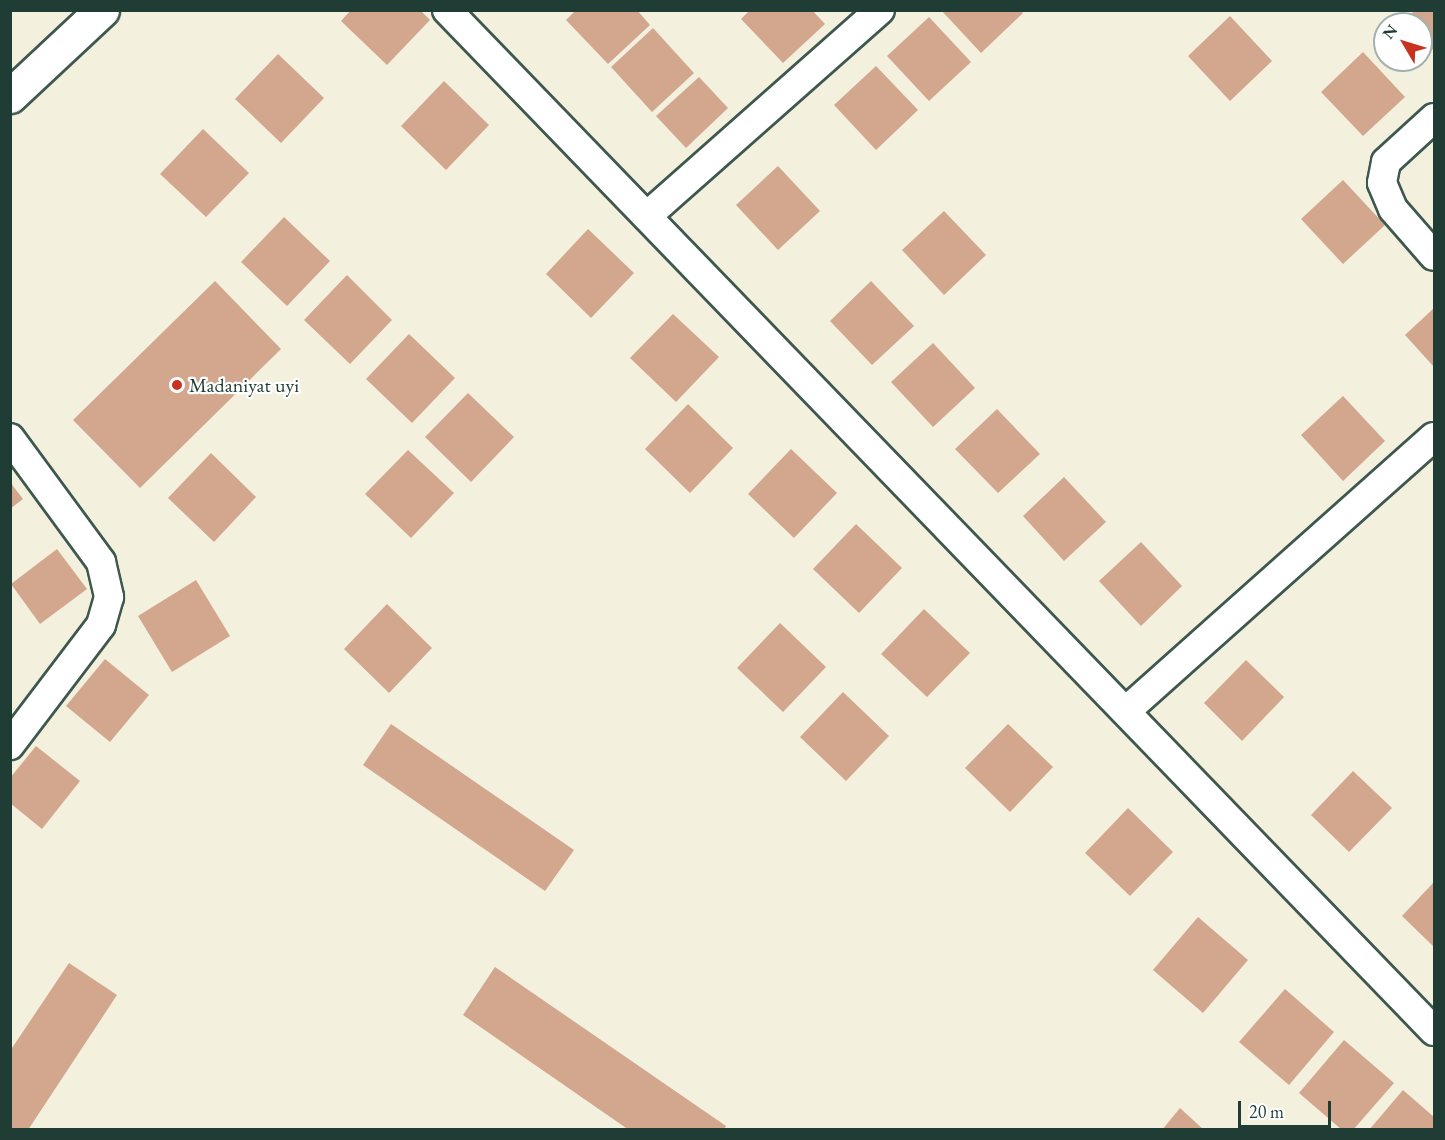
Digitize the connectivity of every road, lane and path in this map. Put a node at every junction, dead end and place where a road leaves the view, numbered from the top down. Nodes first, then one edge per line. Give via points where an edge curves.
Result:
1 (102, 10) edge
2 (447, 10) edge
3 (880, 10) edge
4 (10, 96) edge
5 (1434, 118) edge
6 (646, 216) junction
7 (1434, 256) edge
8 (1434, 437) edge
9 (10, 438) edge
10 (1125, 711) junction
11 (10, 745) edge
12 (1434, 1031) edge

1 - 4 street
2 - 6 street
3 - 6 street
5 - 7 street via 1386,162 1382,183 1393,209
6 - 10 street
8 - 10 street
9 - 11 street via 101,562 110,597 101,625
10 - 12 street

